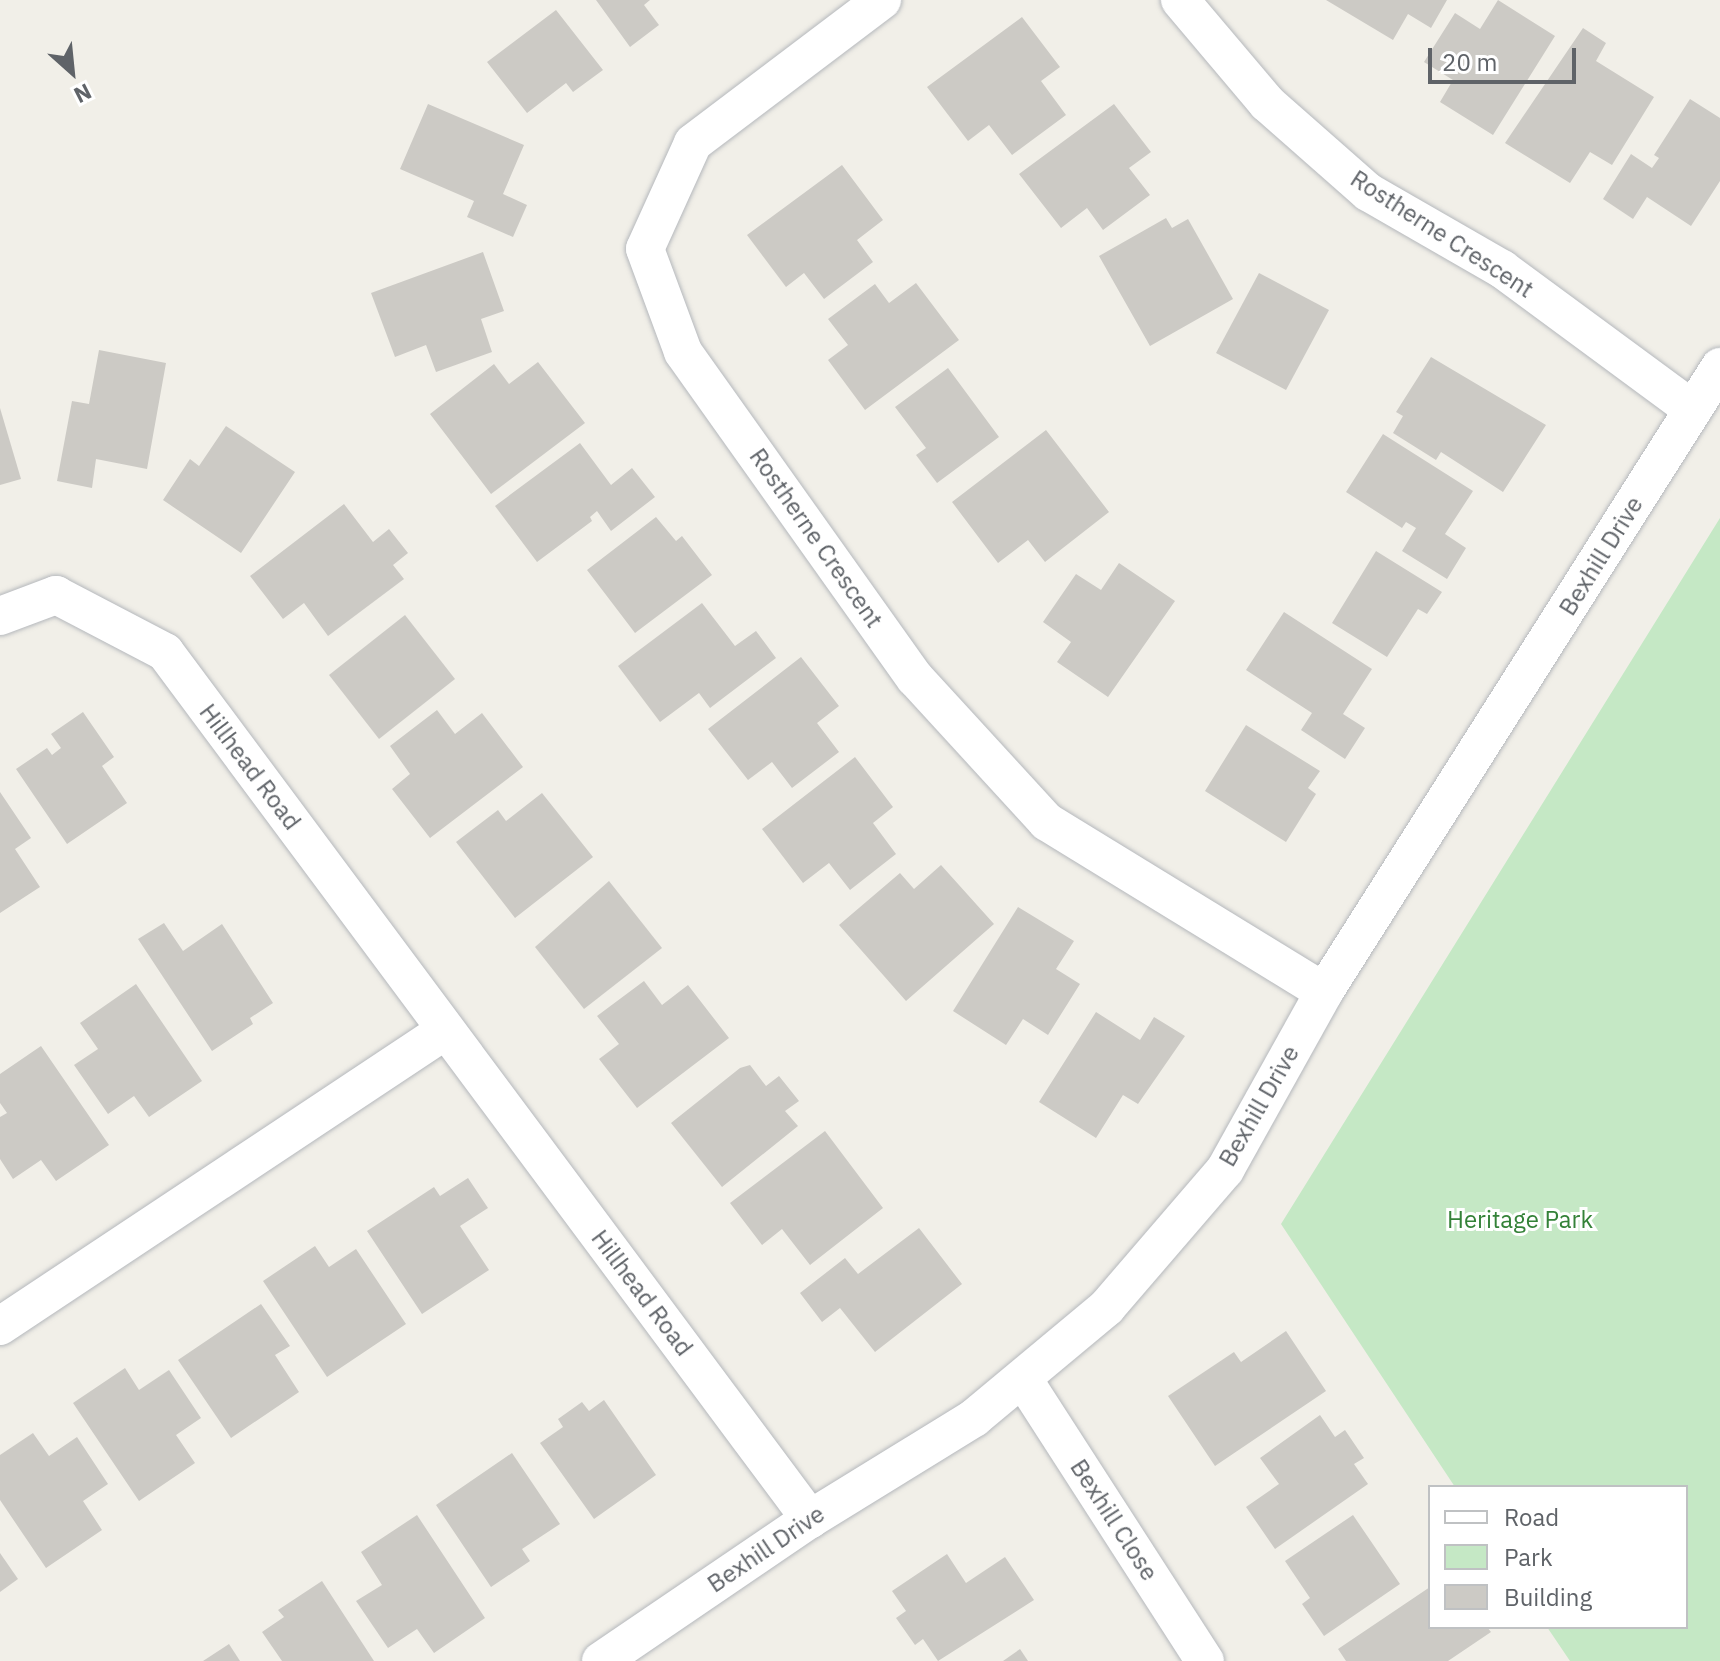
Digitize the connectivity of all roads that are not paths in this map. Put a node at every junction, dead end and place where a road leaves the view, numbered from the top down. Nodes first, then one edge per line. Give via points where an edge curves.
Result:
1 (882, 0) edge
2 (1180, 0) edge
3 (1720, 367) edge
4 (1693, 410) junction
5 (0, 616) edge
6 (1324, 992) junction
7 (446, 1030) junction
8 (0, 1326) edge
9 (1023, 1379) junction
10 (810, 1519) junction
11 (601, 1661) edge
12 (1205, 1661) edge

1 - 6 street, Rostherne Crescent via 693,143 645,249 683,352 915,678 1047,822
2 - 4 street, Rostherne Crescent via 1267,103 1368,192 1502,269
3 - 4 street, Bexhill Drive
4 - 6 street, Bexhill Drive
5 - 7 street, Hillhead Road via 56,595 165,652
6 - 9 street, Bexhill Drive via 1225,1170 1107,1307
7 - 8 street
7 - 10 street, Hillhead Road
9 - 10 street, Bexhill Drive via 974,1418
9 - 12 street, Bexhill Close
10 - 11 street, Bexhill Drive

